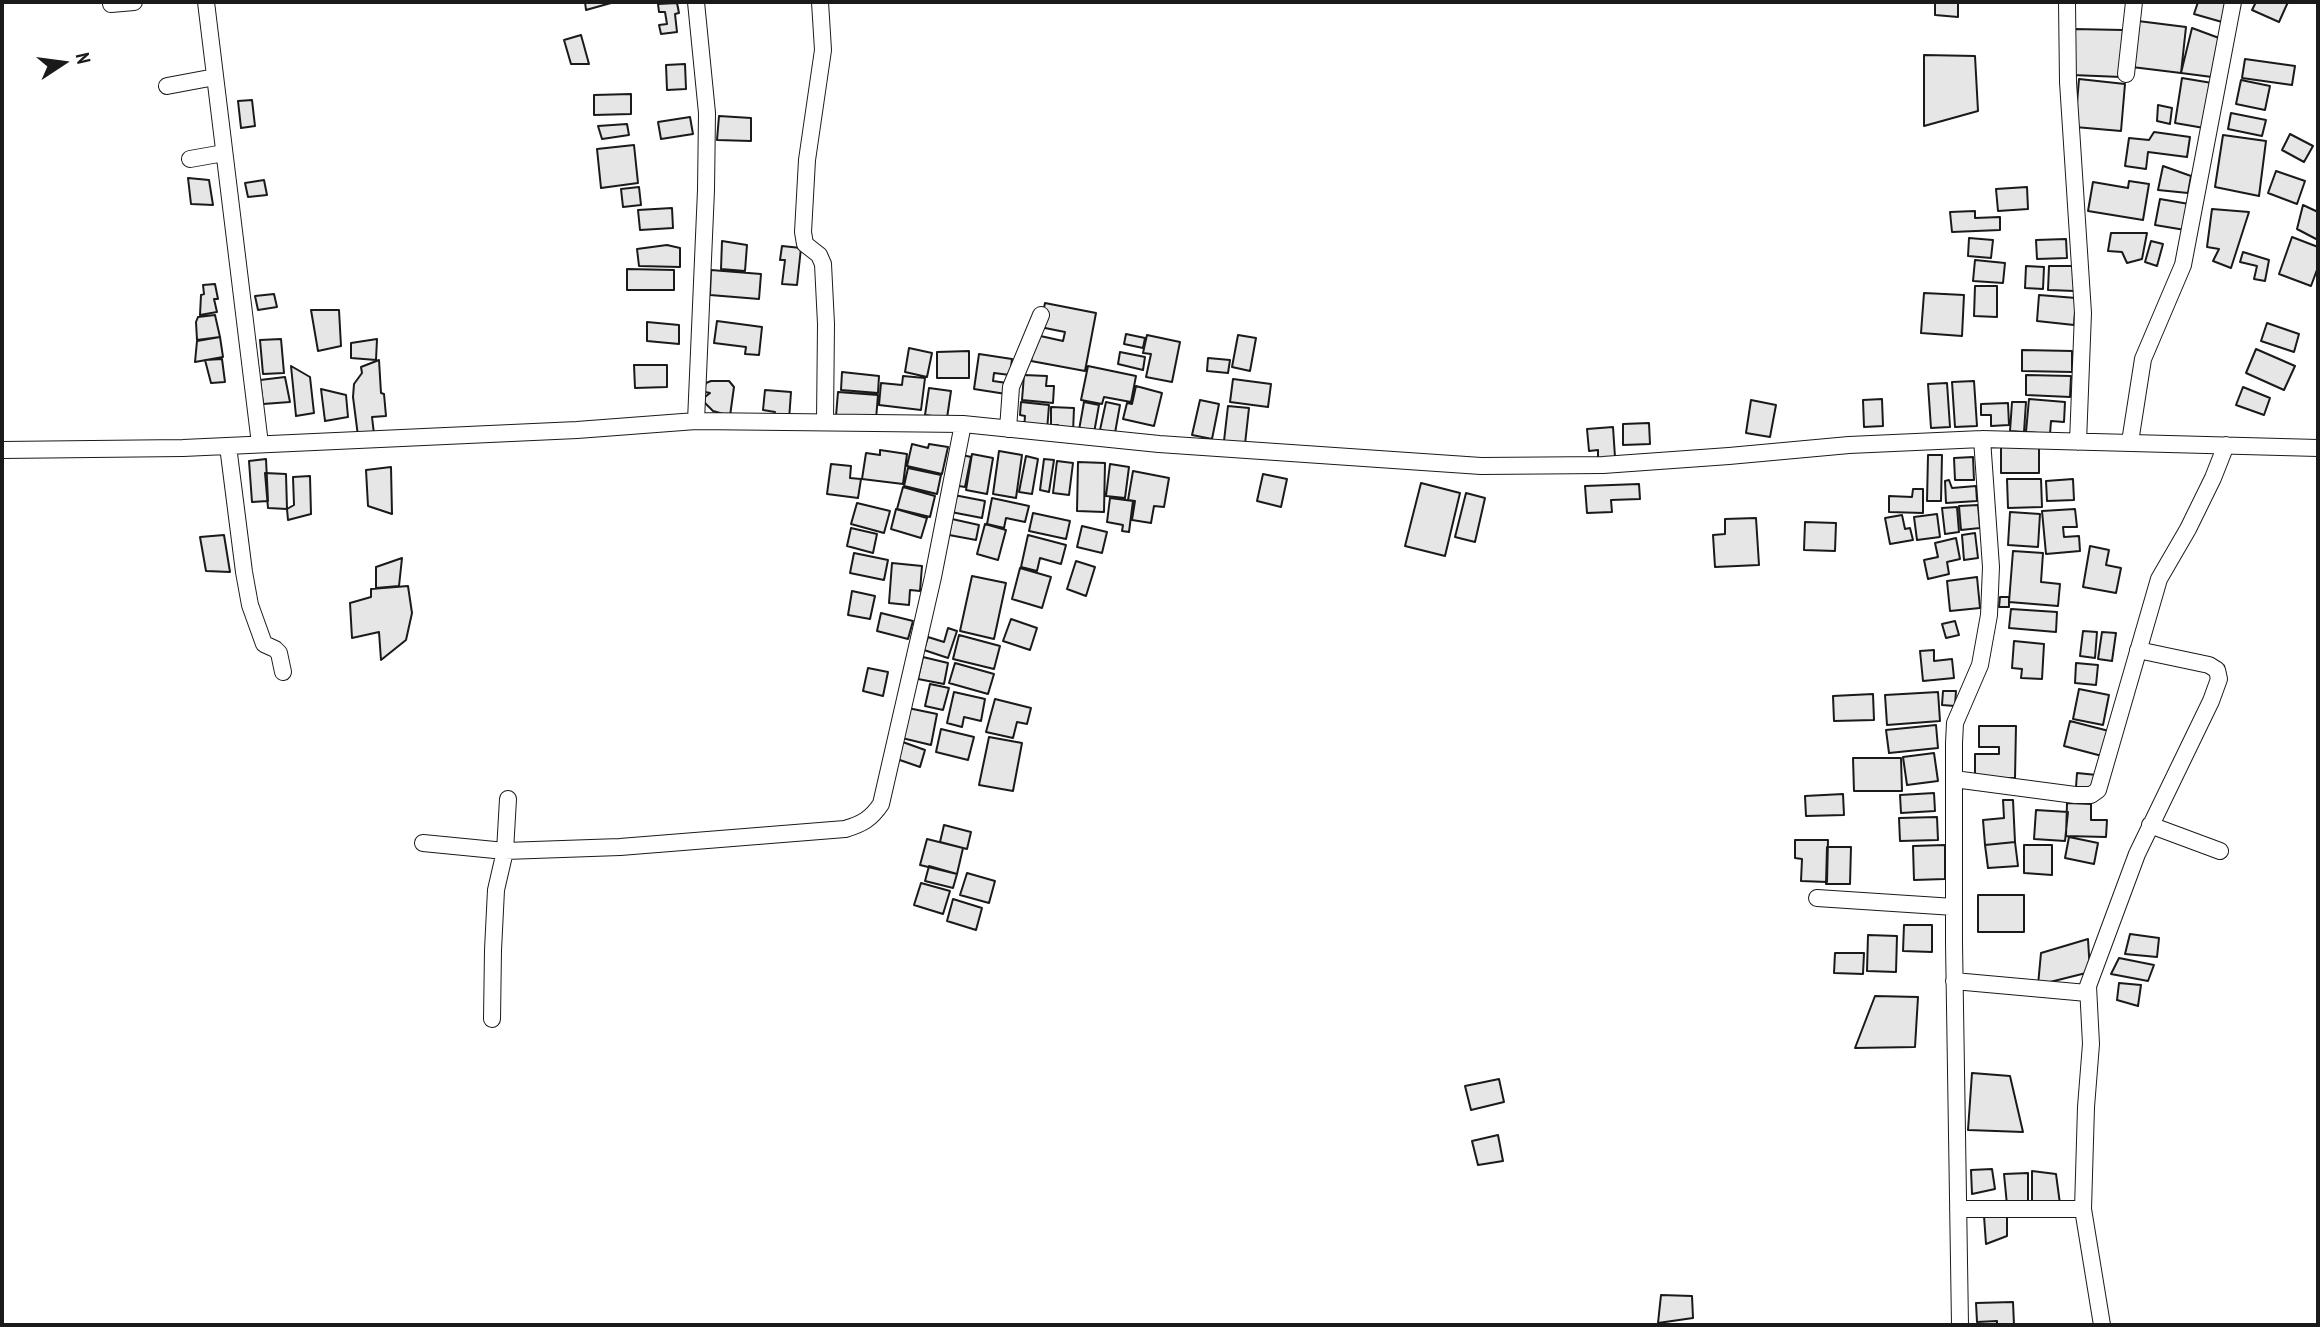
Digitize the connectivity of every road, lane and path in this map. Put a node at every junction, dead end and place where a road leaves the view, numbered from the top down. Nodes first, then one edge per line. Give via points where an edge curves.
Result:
1 (134, 2) edge
2 (206, 2) edge
3 (696, 2) edge
4 (820, 2) edge
5 (2067, 2) edge
6 (2134, 2) edge
7 (2233, 2) edge
8 (111, 4) dead end
9 (2126, 74) dead end
10 (215, 77) junction
11 (167, 86) dead end
12 (224, 153) junction
13 (190, 159) dead end
14 (1041, 315) dead end
15 (696, 421) junction
16 (825, 421) junction
17 (963, 424) junction
18 (1008, 429) junction
19 (1982, 439) junction
20 (2078, 442) junction
21 (2130, 442) junction
22 (260, 444) junction
23 (2226, 445) junction
24 (228, 446) junction
25 (2318, 448) edge
26 (2, 450) edge
27 (2138, 650) junction
28 (283, 672) dead end
29 (1954, 779) junction
30 (508, 799) dead end
31 (2150, 825) junction
32 (423, 843) dead end
33 (505, 851) junction
34 (2220, 851) dead end
35 (1816, 898) dead end
36 (1954, 907) junction
37 (1954, 981) junction
38 (2087, 993) junction
39 (492, 1020) dead end
40 (1958, 1209) junction
41 (2083, 1209) junction
42 (1960, 1325) edge
43 (2102, 1325) edge

1 - 8 street
2 - 10 street
3 - 15 street via 707,138
4 - 16 street via 823,50 807,160 803,232 805,244 823,264
5 - 20 street via 2083,313
6 - 9 street
7 - 21 street via 2183,265 2143,359
10 - 11 street
10 - 12 street
12 - 13 street
12 - 22 street
14 - 18 street via 1011,387
15 - 16 street
15 - 22 street
16 - 17 street
17 - 18 street
17 - 33 street via 933,577 881,804 873,817 845,830
18 - 19 street via 1481,466 1603,465
19 - 20 street
19 - 29 street via 1991,566 1989,615 1980,665 1955,723
20 - 21 street
21 - 23 street
22 - 24 street
23 - 25 street
23 - 27 street via 2160,579
24 - 26 street
24 - 28 street via 250,605 264,644 279,653
27 - 29 street via 2095,793 2075,795
27 - 31 street via 2209,666 2217,670 2219,679
29 - 36 street
30 - 33 street
31 - 34 street
31 - 38 street
32 - 33 street
33 - 39 street via 496,890
35 - 36 street
36 - 37 street
37 - 38 street
37 - 40 street
38 - 41 street via 2091,1044
40 - 41 street
40 - 42 street
41 - 43 street

